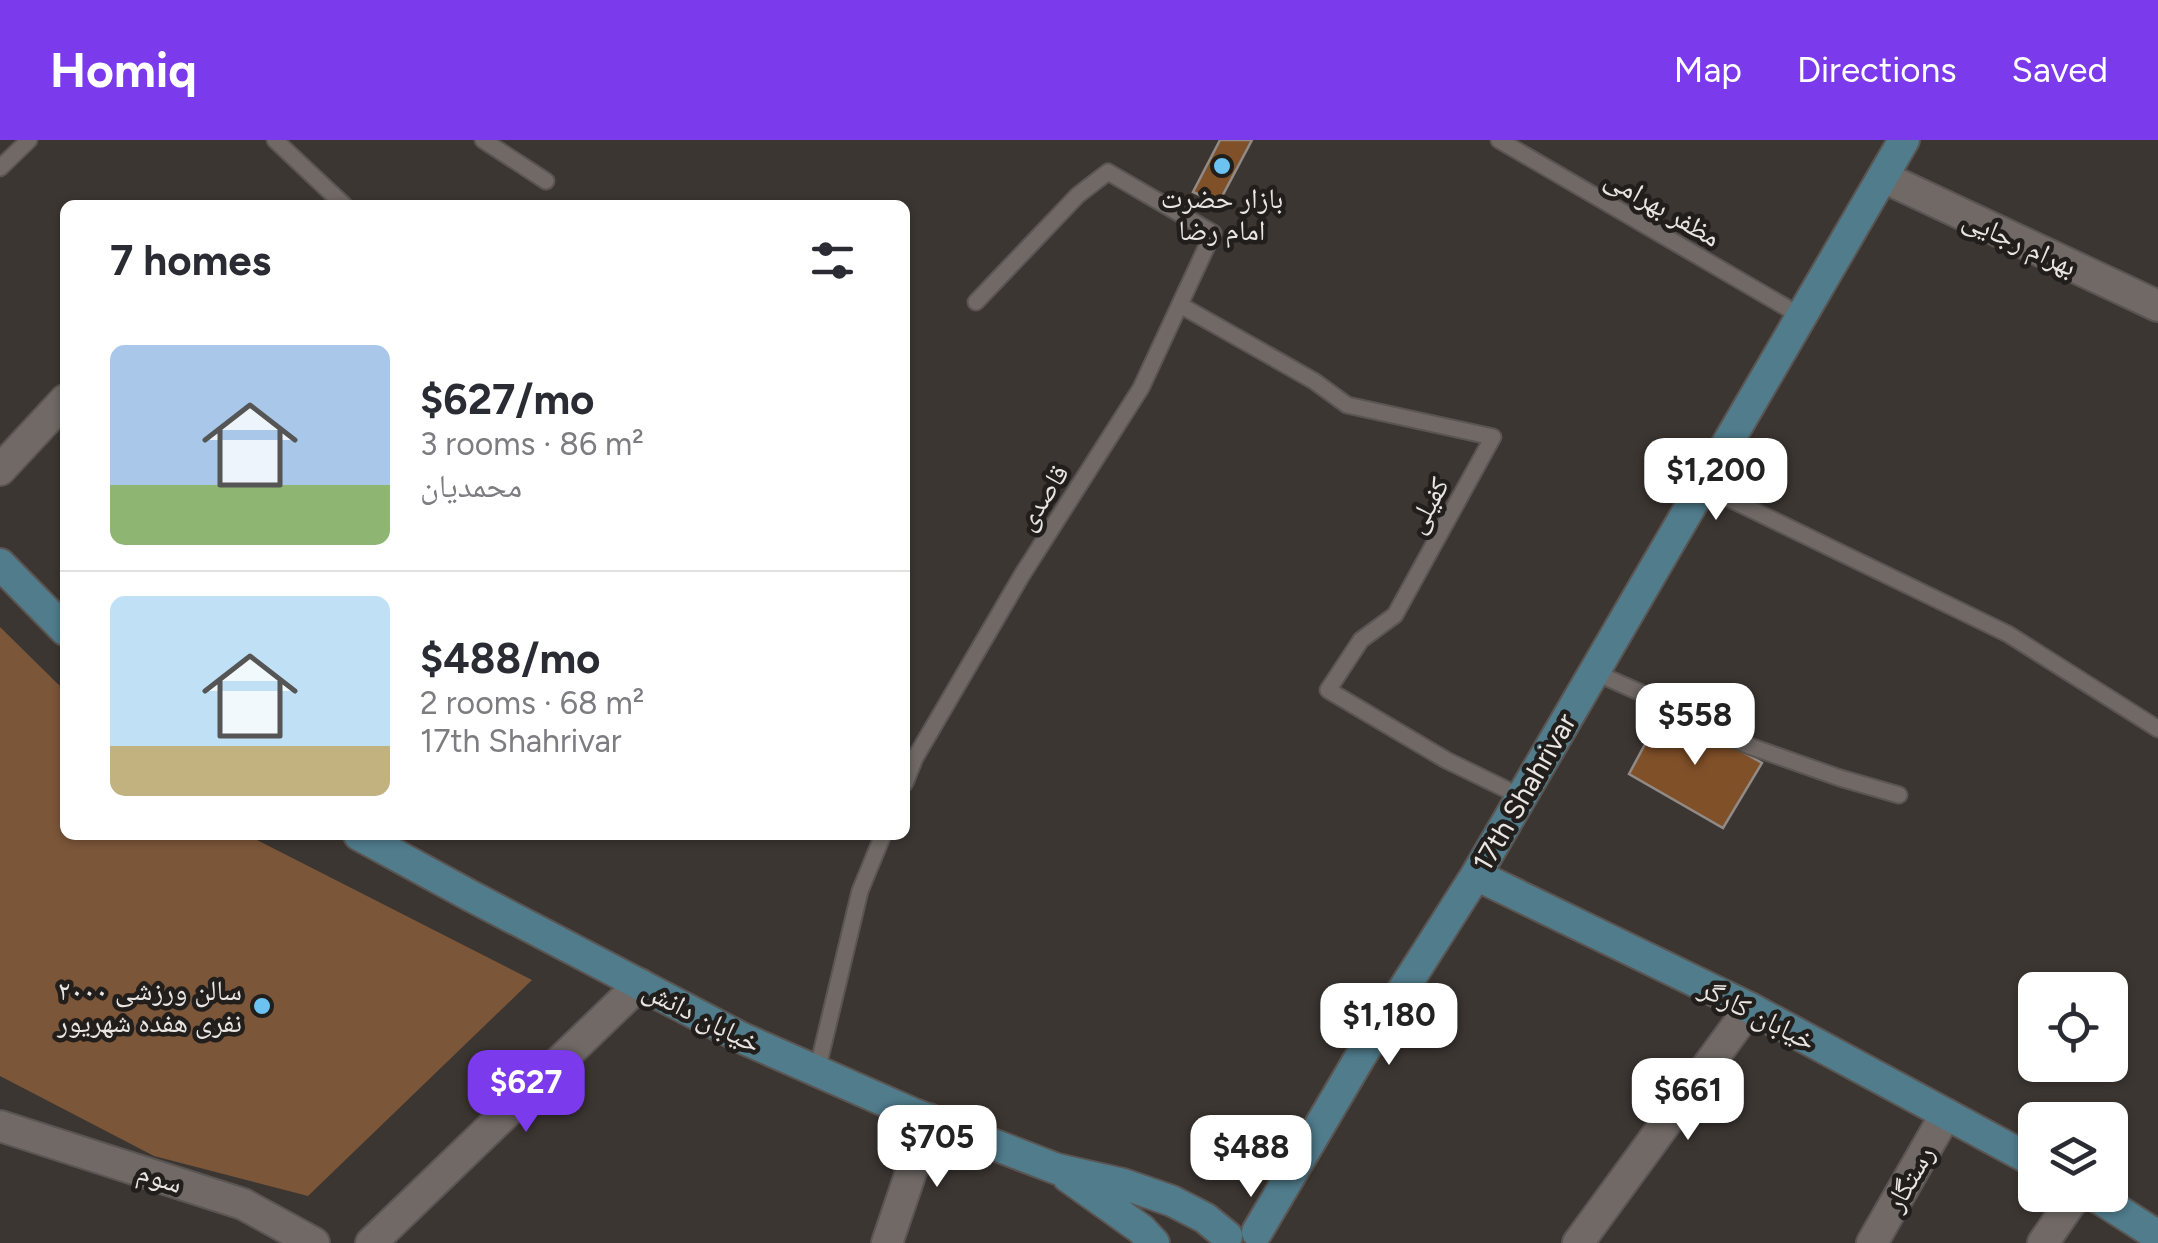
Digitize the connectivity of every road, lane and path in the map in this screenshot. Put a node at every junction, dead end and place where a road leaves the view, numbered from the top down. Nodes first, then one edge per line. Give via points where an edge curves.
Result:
1 (30, 140) edge
2 (275, 140) edge
3 (483, 140) edge
4 (1499, 140) edge
5 (1904, 140) edge
6 (0, 168) edge
7 (1882, 177) junction
8 (546, 181) dead end
9 (339, 200) edge
10 (976, 302) dead end
11 (1180, 306) junction
12 (2158, 306) edge
13 (1802, 316) junction
14 (60, 405) edge
15 (0, 470) edge
16 (1703, 486) junction
17 (0, 564) edge
18 (60, 622) edge
19 (1594, 672) junction
20 (2158, 729) edge
21 (910, 772) edge
22 (1899, 794) dead end
23 (1522, 798) junction
24 (368, 840) edge
25 (882, 840) edge
26 (1476, 876) junction
27 (640, 984) junction
28 (1750, 1008) junction
29 (817, 1071) junction
30 (1946, 1114) junction
31 (929, 1118) junction
32 (0, 1126) edge
33 (2018, 1153) edge
34 (1057, 1170) junction
35 (2064, 1212) edge
36 (2121, 1212) edge
37 (2158, 1236) edge
38 (1241, 1238) edge
39 (314, 1243) edge
40 (372, 1243) edge
41 (887, 1243) edge
42 (1154, 1243) edge
43 (1578, 1243) edge
44 (1872, 1243) edge
45 (2043, 1243) edge

1 - 6 lane
2 - 9 lane
3 - 8 lane
4 - 13 lane, مظفر بهرامی
5 - 7 main road, 17th Shahrivar
7 - 12 street, بهرام رجایی
7 - 13 main road, 17th Shahrivar
10 - 11 lane, قاصدی via 1108,172 1213,233
11 - 21 lane, قاصدی via 1141,388 1022,575
11 - 23 lane, کفیلی via 1347,406 1493,437 1395,615 1362,640 1328,690
13 - 16 main road, 17th Shahrivar
14 - 15 street
16 - 19 main road, 17th Shahrivar
16 - 20 lane via 2008,634
17 - 18 main road
19 - 22 lane via 1752,747
19 - 23 main road, 17th Shahrivar
23 - 26 main road, 17th Shahrivar
24 - 27 main road, خیابان دانش
25 - 29 lane via 860,890
26 - 28 main road, خیابان کارگر
26 - 38 main road, 17th Shahrivar
27 - 29 main road, خیابان دانش
27 - 40 street
28 - 30 main road, خیابان کارگر
28 - 43 street
29 - 31 main road, خیابان دانش
30 - 33 main road, خیابان کارگر
30 - 44 street, رستگار
31 - 34 main road, خیابان دانش
31 - 41 street
32 - 39 street, سوم via 243,1204
34 - 38 main road via 1172,1201
34 - 42 main road
35 - 45 street
36 - 37 main road

